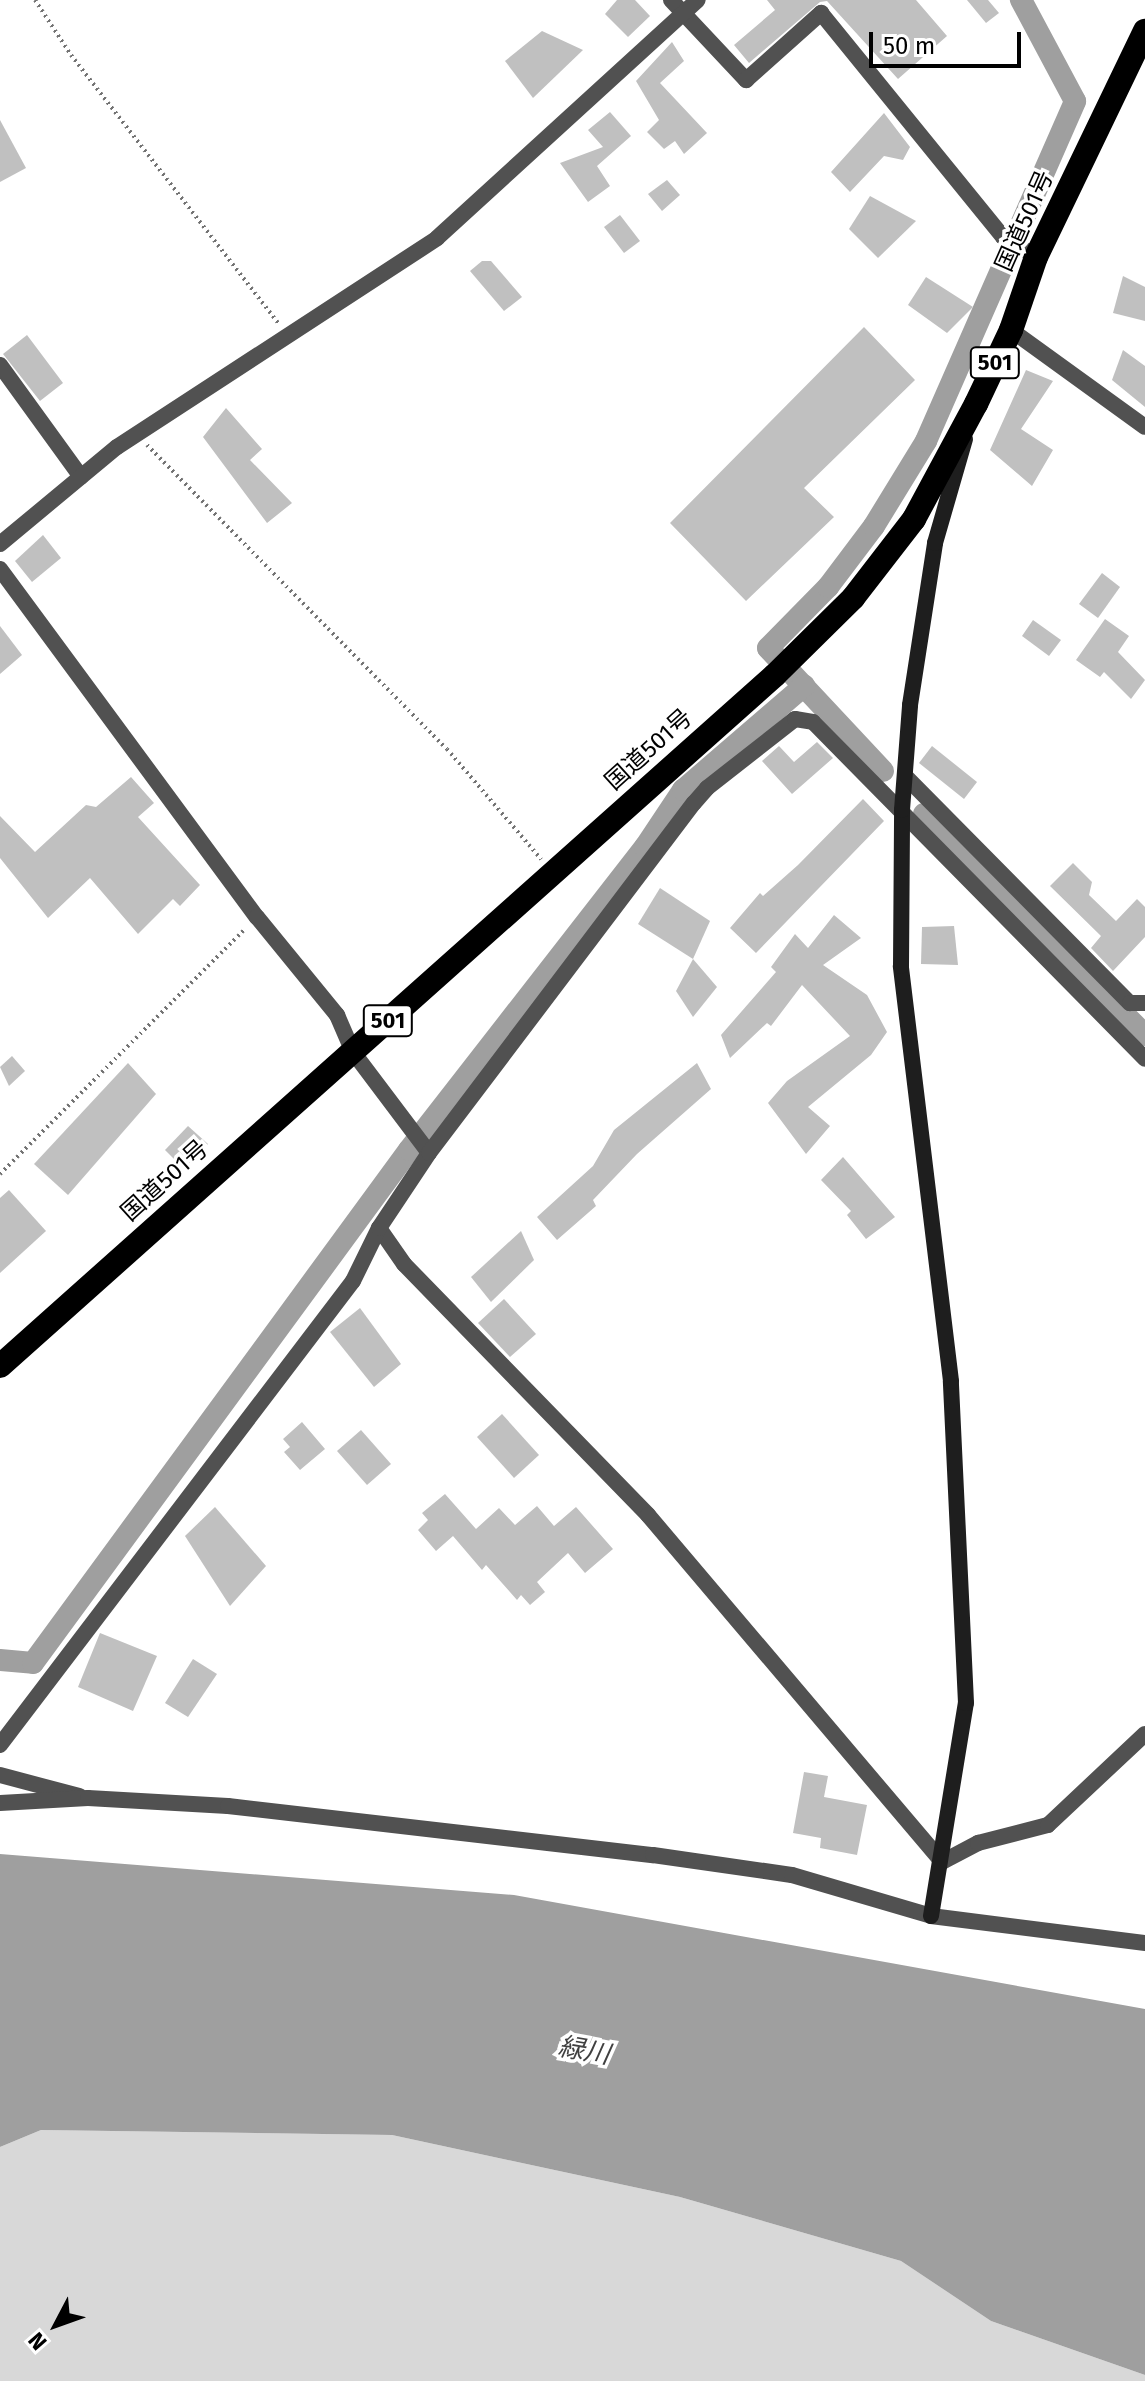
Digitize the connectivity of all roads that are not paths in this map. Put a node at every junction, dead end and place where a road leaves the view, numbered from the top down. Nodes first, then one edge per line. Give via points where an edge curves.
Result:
1 (671, 0) edge
2 (698, 0) edge
3 (682, 16) junction
4 (1145, 31) edge
5 (1029, 253) junction
6 (1011, 330) junction
7 (0, 365) edge
8 (976, 404) junction
9 (1145, 427) edge
10 (81, 477) junction
11 (0, 544) edge
12 (0, 569) edge
13 (907, 778) junction
14 (902, 810) junction
15 (1145, 1003) edge
16 (353, 1052) junction
17 (1145, 1059) edge
18 (422, 1144) junction
19 (379, 1228) junction
20 (0, 1366) edge
21 (1145, 1734) edge
22 (0, 1745) edge
23 (0, 1775) edge
24 (88, 1798) junction
25 (0, 1803) edge
26 (942, 1862) junction
27 (931, 1916) junction
28 (1145, 1943) edge

1 - 3 street
2 - 3 street
3 - 5 street via 746,80 821,13 1003,237
3 - 10 street via 564,116 437,238
4 - 5 highway, 国道501号 / 501
5 - 6 highway, 国道501号 / 501
6 - 8 highway, 国道501号 / 501
6 - 9 street
7 - 10 street
8 - 13 street via 935,543 910,705
8 - 16 highway, 国道501号 / 501 via 914,519 853,598 783,668
10 - 11 street
12 - 16 street via 257,917 337,1015
13 - 14 street
13 - 15 street via 1130,1003
14 - 17 street
14 - 18 street via 813,722 795,719 707,788
14 - 26 street via 901,966 951,1381 966,1703
16 - 18 street
16 - 20 highway, 国道501号 / 501
18 - 19 street
19 - 22 street via 353,1281
19 - 26 street via 404,1264 648,1515
21 - 26 street via 1048,1825 978,1843
23 - 24 street
24 - 25 street
24 - 27 street via 228,1806 653,1855 792,1875
26 - 27 street
27 - 28 street

